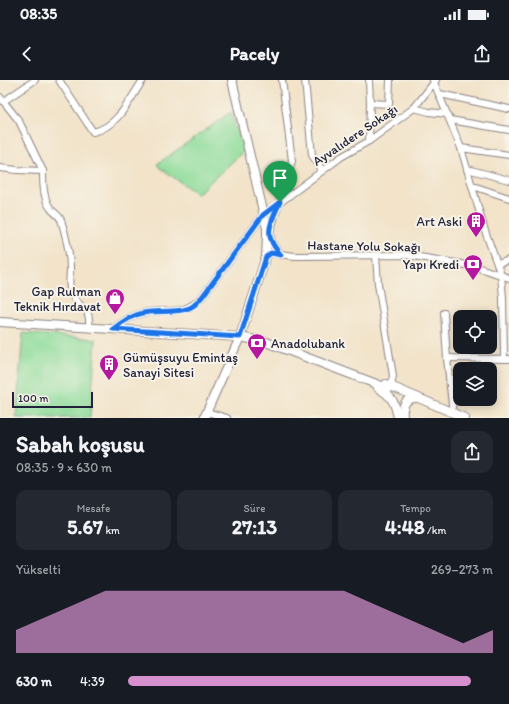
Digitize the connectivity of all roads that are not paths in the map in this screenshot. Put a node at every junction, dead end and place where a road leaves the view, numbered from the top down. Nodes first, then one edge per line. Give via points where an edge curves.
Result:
1 (35, 80) edge
2 (59, 80) edge
3 (143, 80) edge
4 (232, 80) edge
5 (282, 80) edge
6 (306, 80) edge
7 (369, 80) edge
8 (390, 80) edge
9 (434, 81) edge
10 (440, 94) junction
11 (2, 99) edge
12 (370, 103) junction
13 (414, 108) junction
14 (509, 109) edge
15 (448, 117) junction
16 (509, 130) edge
17 (369, 141) junction
18 (461, 148) junction
19 (509, 155) edge
20 (0, 168) edge
21 (467, 169) junction
22 (322, 170) junction
23 (43, 171) junction
24 (509, 180) edge
25 (472, 186) junction
26 (509, 198) edge
27 (280, 202) junction
28 (267, 220) junction
29 (281, 255) junction
30 (376, 256) junction
31 (266, 257) junction
32 (509, 260) edge
33 (497, 264) junction
34 (500, 275) junction
35 (509, 278) edge
36 (444, 313) dead end
37 (0, 322) edge
38 (89, 328) junction
39 (113, 329) junction
40 (240, 337) junction
41 (447, 358) junction
42 (507, 359) edge
43 (335, 368) junction
44 (391, 386) junction
45 (416, 398) junction
46 (203, 414) edge
47 (453, 414) junction
48 (227, 418) edge
49 (398, 418) edge
50 (403, 418) edge
51 (465, 418) edge

1 - 11 street
2 - 3 street via 94,132 112,123
4 - 28 main road
5 - 27 street via 292,161
6 - 22 street via 312,155
7 - 12 street
8 - 12 street via 389,104
9 - 10 street
9 - 13 street, Ayvalıdere Sokağı
10 - 14 street
10 - 15 street
11 - 23 street via 19,121
12 - 17 street
13 - 15 street
13 - 17 street, Ayvalıdere Sokağı
15 - 16 street
15 - 18 street
17 - 22 street, Ayvalıdere Sokağı
18 - 19 street
18 - 21 street
20 - 23 street
21 - 24 street
21 - 25 street
22 - 27 street, Ayvalıdere Sokağı
23 - 38 street via 46,200 62,221 70,268 70,290 76,302 88,313
25 - 26 street
25 - 33 street
27 - 28 street, Ayvalıdere Sokağı
27 - 28 street
28 - 29 street via 270,239
28 - 31 main road
28 - 39 street via 193,306 183,310 137,314
29 - 30 street, Hastane Yolu Sokağı
29 - 31 street, Hastane Yolu Sokağı via 271,253
30 - 34 street, Hastane Yolu Sokağı via 407,256 456,262
30 - 44 street via 393,376
31 - 40 main road
32 - 33 street
33 - 34 street
34 - 35 street, Hastane Yolu Sokağı
34 - 42 street
36 - 41 street
37 - 38 main road
38 - 39 main road
39 - 40 main road
40 - 43 main road via 266,342
40 - 46 main road via 228,351
41 - 42 street
41 - 47 street
43 - 44 main road via 388,388
43 - 49 main road via 385,392 393,401
44 - 45 main road
45 - 47 main road
45 - 50 main road via 405,402
46 - 48 street
47 - 51 main road

